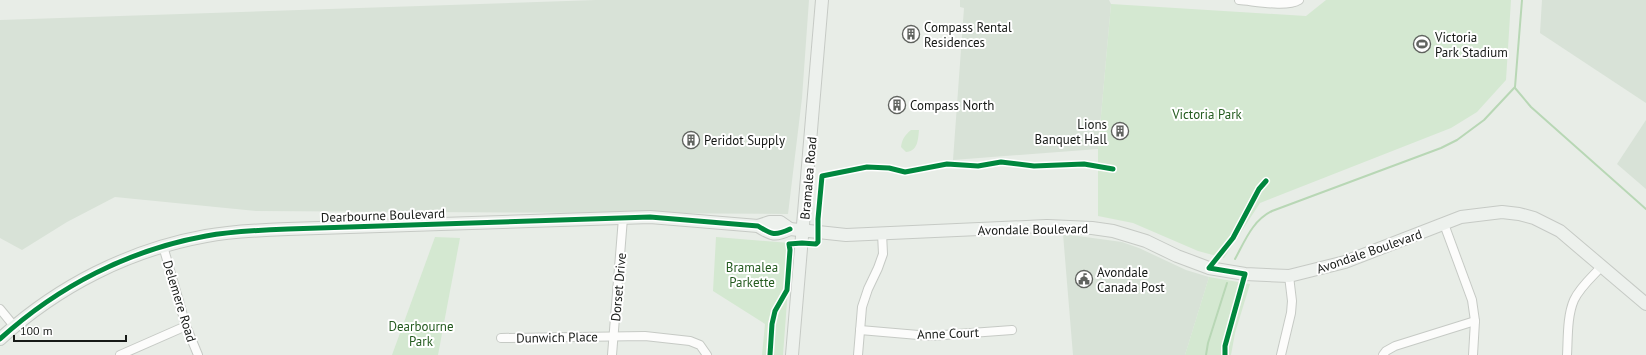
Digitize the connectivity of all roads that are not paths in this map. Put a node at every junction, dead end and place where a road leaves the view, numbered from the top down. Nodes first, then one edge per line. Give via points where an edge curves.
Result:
1 (822, 0) edge
2 (1239, 0) edge
3 (1299, 0) edge
4 (623, 218) junction
5 (1444, 224) junction
6 (803, 230) junction
7 (882, 233) junction
8 (163, 246) junction
9 (1602, 266) junction
10 (1289, 276) junction
11 (1646, 304) edge
12 (0, 309) edge
13 (1475, 321) junction
14 (14, 326) junction
15 (186, 326) junction
16 (860, 330) junction
17 (1012, 330) dead end
18 (614, 335) junction
19 (501, 338) dead end
20 (0, 339) edge
21 (120, 355) edge
22 (198, 355) edge
23 (612, 355) edge
24 (707, 355) edge
25 (792, 355) edge
26 (858, 355) edge
27 (1281, 355) edge
28 (1383, 355) edge
29 (1473, 355) edge
30 (1567, 355) edge

1 - 6 street, Bramalea Road
2 - 3 street via 1286,4
4 - 6 street, Dearbourne Boulevard via 758,226 769,233 779,234 790,229
4 - 8 street, Dearbourne Boulevard via 254,230 208,236
4 - 18 street, Dorset Drive
5 - 9 street, Avondale Boulevard via 1461,217 1479,214 1519,214 1534,218 1560,232
5 - 10 street, Avondale Boulevard via 1344,262
5 - 13 street via 1472,300
6 - 7 street, Avondale Boulevard via 846,234
6 - 25 street, Bramalea Road
7 - 10 street, Avondale Boulevard via 1046,226 1092,228 1146,241 1209,268 1240,274
7 - 16 street via 882,254 862,307
8 - 14 street, Dearbourne Boulevard via 93,274 48,301
8 - 15 street, Delemere Road
9 - 11 street, Avondale Boulevard
9 - 30 street via 1574,301 1570,314
10 - 27 street via 1291,313
12 - 14 street
13 - 28 street via 1395,346
13 - 29 street
14 - 20 street, Dearbourne Boulevard
15 - 21 street
15 - 22 street, Delemere Road
16 - 17 street, Anne Court via 930,336
16 - 26 street
18 - 19 street, Dunwich Place
18 - 23 street, Dorset Drive
18 - 24 street, Dunwich Place via 690,341 700,345

